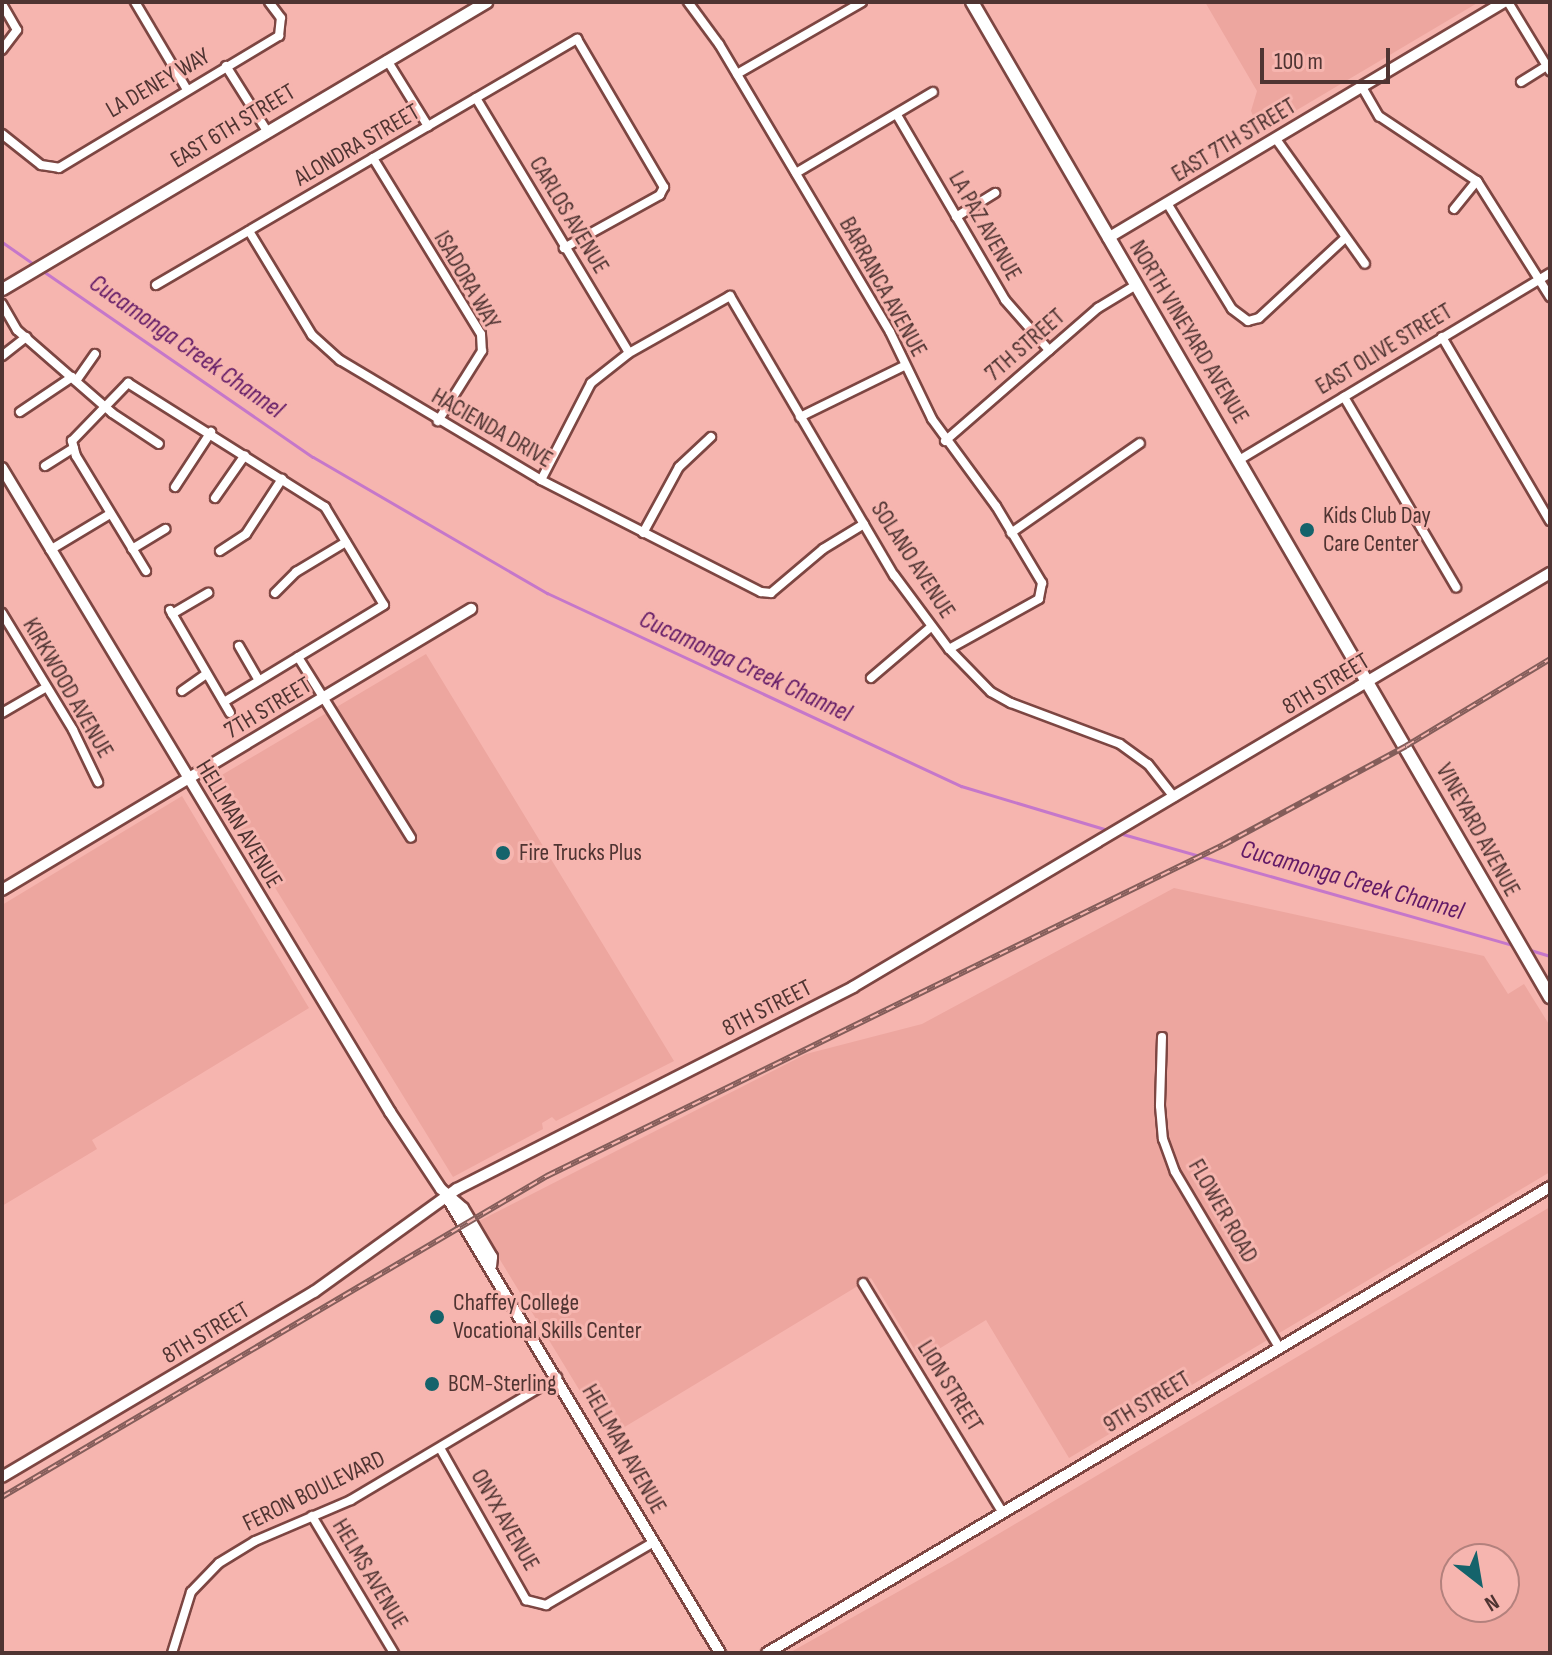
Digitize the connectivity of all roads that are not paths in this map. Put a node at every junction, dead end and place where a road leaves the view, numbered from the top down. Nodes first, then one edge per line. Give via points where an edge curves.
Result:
1 (135, 2) edge
2 (269, 2) edge
3 (486, 2) edge
4 (688, 2) edge
5 (862, 2) edge
6 (972, 2) edge
7 (1506, 2) edge
8 (2, 4) edge
9 (2, 50) edge
10 (387, 60) junction
11 (226, 66) junction
12 (1548, 68) edge
13 (737, 74) junction
14 (1521, 82) dead end
15 (1362, 87) junction
16 (186, 88) junction
17 (933, 92) dead end
18 (476, 98) junction
19 (897, 115) junction
20 (428, 126) junction
21 (267, 131) junction
22 (2, 134) edge
23 (1276, 139) junction
24 (373, 158) junction
25 (796, 173) junction
26 (1477, 181) junction
27 (995, 193) dead end
28 (1167, 203) junction
29 (1454, 209) dead end
30 (956, 217) junction
31 (249, 231) junction
32 (1108, 238) junction
33 (1345, 238) junction
34 (564, 248) junction
35 (1365, 264) dead end
36 (1550, 273) edge
37 (1540, 280) junction
38 (156, 285) dead end
39 (1136, 285) junction
40 (2, 289) edge
41 (1550, 297) edge
42 (2, 304) edge
43 (26, 337) junction
44 (1442, 337) junction
45 (1049, 350) junction
46 (629, 353) junction
47 (95, 354) dead end
48 (2, 356) edge
49 (904, 366) junction
50 (74, 379) junction
51 (1344, 397) junction
52 (104, 406) junction
53 (20, 412) dead end
54 (800, 417) junction
55 (438, 421) junction
56 (211, 432) junction
57 (711, 437) dead end
58 (945, 441) junction
59 (1140, 443) dead end
60 (159, 444) dead end
61 (74, 448) junction
62 (245, 455) junction
63 (1239, 460) junction
64 (45, 466) dead end
65 (2, 468) edge
66 (282, 479) junction
67 (541, 480) junction
68 (175, 487) dead end
69 (215, 498) dead end
70 (110, 514) junction
71 (1550, 521) edge
72 (864, 524) junction
73 (165, 529) dead end
74 (643, 533) junction
75 (1011, 533) junction
76 (346, 542) junction
77 (132, 549) junction
78 (50, 550) junction
79 (220, 551) dead end
80 (146, 571) dead end
81 (1550, 573) edge
82 (1456, 587) dead end
83 (208, 593) dead end
84 (275, 593) dead end
85 (471, 609) dead end
86 (2, 613) edge
87 (931, 627) junction
88 (239, 646) dead end
89 (949, 649) junction
90 (298, 657) junction
91 (206, 674) junction
92 (871, 678) dead end
93 (259, 680) junction
94 (1370, 682) junction
95 (45, 688) junction
96 (182, 691) dead end
97 (323, 699) junction
98 (224, 702) junction
99 (2, 713) edge
100 (230, 713) dead end
101 (188, 780) junction
102 (98, 782) dead end
103 (1174, 797) junction
104 (411, 838) dead end
105 (2, 890) edge
106 (1550, 997) edge
107 (1162, 1037) dead end
108 (1550, 1187) edge
109 (447, 1197) junction
110 (863, 1283) dead end
111 (1279, 1347) junction
112 (558, 1376) junction
113 (440, 1448) junction
114 (2, 1477) edge
115 (1002, 1512) junction
116 (312, 1516) junction
117 (654, 1542) junction
118 (172, 1653) edge
119 (394, 1653) edge
120 (720, 1653) edge
121 (767, 1653) edge

1 - 16 street
2 - 11 street, LA DENEY WAY via 283,28 279,36
3 - 10 main road, EAST 6TH STREET
4 - 13 street, BARRANCA AVENUE
5 - 13 street
6 - 32 main road, NORTH VINEYARD AVENUE
7 - 12 street
7 - 15 street, EAST 7TH STREET
8 - 9 street via 17,30
10 - 20 street
10 - 21 main road, EAST 6TH STREET
11 - 16 street, LA DENEY WAY
11 - 21 street
12 - 14 street
13 - 25 street, BARRANCA AVENUE
15 - 23 street, EAST 7TH STREET
15 - 26 street via 1379,116
16 - 22 street, LA DENEY WAY via 50,169
17 - 19 street
18 - 20 street, ALONDRA STREET
18 - 34 street, CARLOS AVENUE
18 - 34 street, ALONDRA STREET via 577,39 664,187 660,195
19 - 25 street
19 - 30 street, LA PAZ AVENUE
20 - 24 street, ALONDRA STREET
21 - 40 main road, EAST 6TH STREET
23 - 28 street, EAST 7TH STREET
23 - 33 street
24 - 31 street, ALONDRA STREET
24 - 55 street, ISADORA WAY via 481,334 482,351
25 - 49 street, BARRANCA AVENUE
26 - 29 street
26 - 37 street
27 - 30 street
28 - 32 street, EAST 7TH STREET
28 - 33 street via 1232,309 1248,321 1259,318
30 - 45 street, LA PAZ AVENUE via 1005,300
31 - 38 street, ALONDRA STREET
31 - 55 street, HACIENDA DRIVE via 312,335 358,373
32 - 39 main road, NORTH VINEYARD AVENUE
33 - 35 street
34 - 46 street, CARLOS AVENUE
36 - 37 street, EAST OLIVE STREET
37 - 41 street
37 - 44 street, EAST OLIVE STREET
39 - 45 street, 7TH STREET via 1098,308
39 - 63 main road, NORTH VINEYARD AVENUE
42 - 43 street
43 - 48 street
43 - 50 street
44 - 51 street, EAST OLIVE STREET
44 - 71 street
45 - 58 street, 7TH STREET
46 - 54 street, SOLANO AVENUE via 730,296
46 - 67 street via 591,383
47 - 50 street
49 - 54 street
49 - 58 street, BARRANCA AVENUE
50 - 52 street
50 - 53 street
51 - 63 street, EAST OLIVE STREET
51 - 82 street
52 - 56 street via 119,386 136,383
52 - 60 street
52 - 61 street via 79,430
54 - 72 street, SOLANO AVENUE
55 - 67 street, HACIENDA DRIVE
56 - 62 street
56 - 68 street
57 - 74 street via 679,467
58 - 75 street, BARRANCA AVENUE
59 - 75 street
61 - 64 street
61 - 70 street
62 - 66 street
62 - 69 street
63 - 94 main road, NORTH VINEYARD AVENUE
65 - 78 street, HELLMAN AVENUE
66 - 76 street via 325,507
66 - 79 street via 246,534
67 - 74 street, HACIENDA DRIVE
70 - 77 street
70 - 78 street
72 - 74 street, HACIENDA DRIVE via 823,549 771,593
72 - 87 street, SOLANO AVENUE
73 - 77 street
75 - 89 street, BARRANCA AVENUE via 1043,590 1039,599
76 - 84 street via 296,572
76 - 90 street via 384,605
77 - 80 street
78 - 101 street, HELLMAN AVENUE
81 - 94 street, 8TH STREET
83 - 91 street via 171,612
85 - 97 street, 7TH STREET
86 - 95 street, KIRKWOOD AVENUE
87 - 89 street, SOLANO AVENUE
87 - 92 street
88 - 93 street
89 - 103 street, SOLANO AVENUE via 991,692 1120,744 1148,764
90 - 93 street
90 - 97 street
91 - 96 street
91 - 98 street
93 - 98 street
94 - 103 street, 8TH STREET
94 - 106 main road, VINEYARD AVENUE
95 - 99 street
95 - 102 street, KIRKWOOD AVENUE
97 - 101 street, 7TH STREET
97 - 104 street via 333,707
98 - 100 street
101 - 105 street, 7TH STREET
101 - 109 street, HELLMAN AVENUE
103 - 109 street, 8TH STREET via 853,987
107 - 111 street, FLOWER ROAD via 1161,1117 1175,1172
108 - 111 street, 9TH STREET
109 - 112 street, HELLMAN AVENUE via 463,1208 492,1257 491,1266
109 - 114 street, 8TH STREET via 314,1292
110 - 115 street, LION STREET
111 - 115 street, 9TH STREET
112 - 113 street, FERON BOULEVARD
112 - 117 street, HELLMAN AVENUE
113 - 116 street, FERON BOULEVARD
113 - 117 street, ONYX AVENUE via 526,1600 540,1605
115 - 121 street, 9TH STREET
116 - 118 street, FERON BOULEVARD via 255,1541 206,1573 180,1617
116 - 119 street, HELMS AVENUE
117 - 120 street, HELLMAN AVENUE

